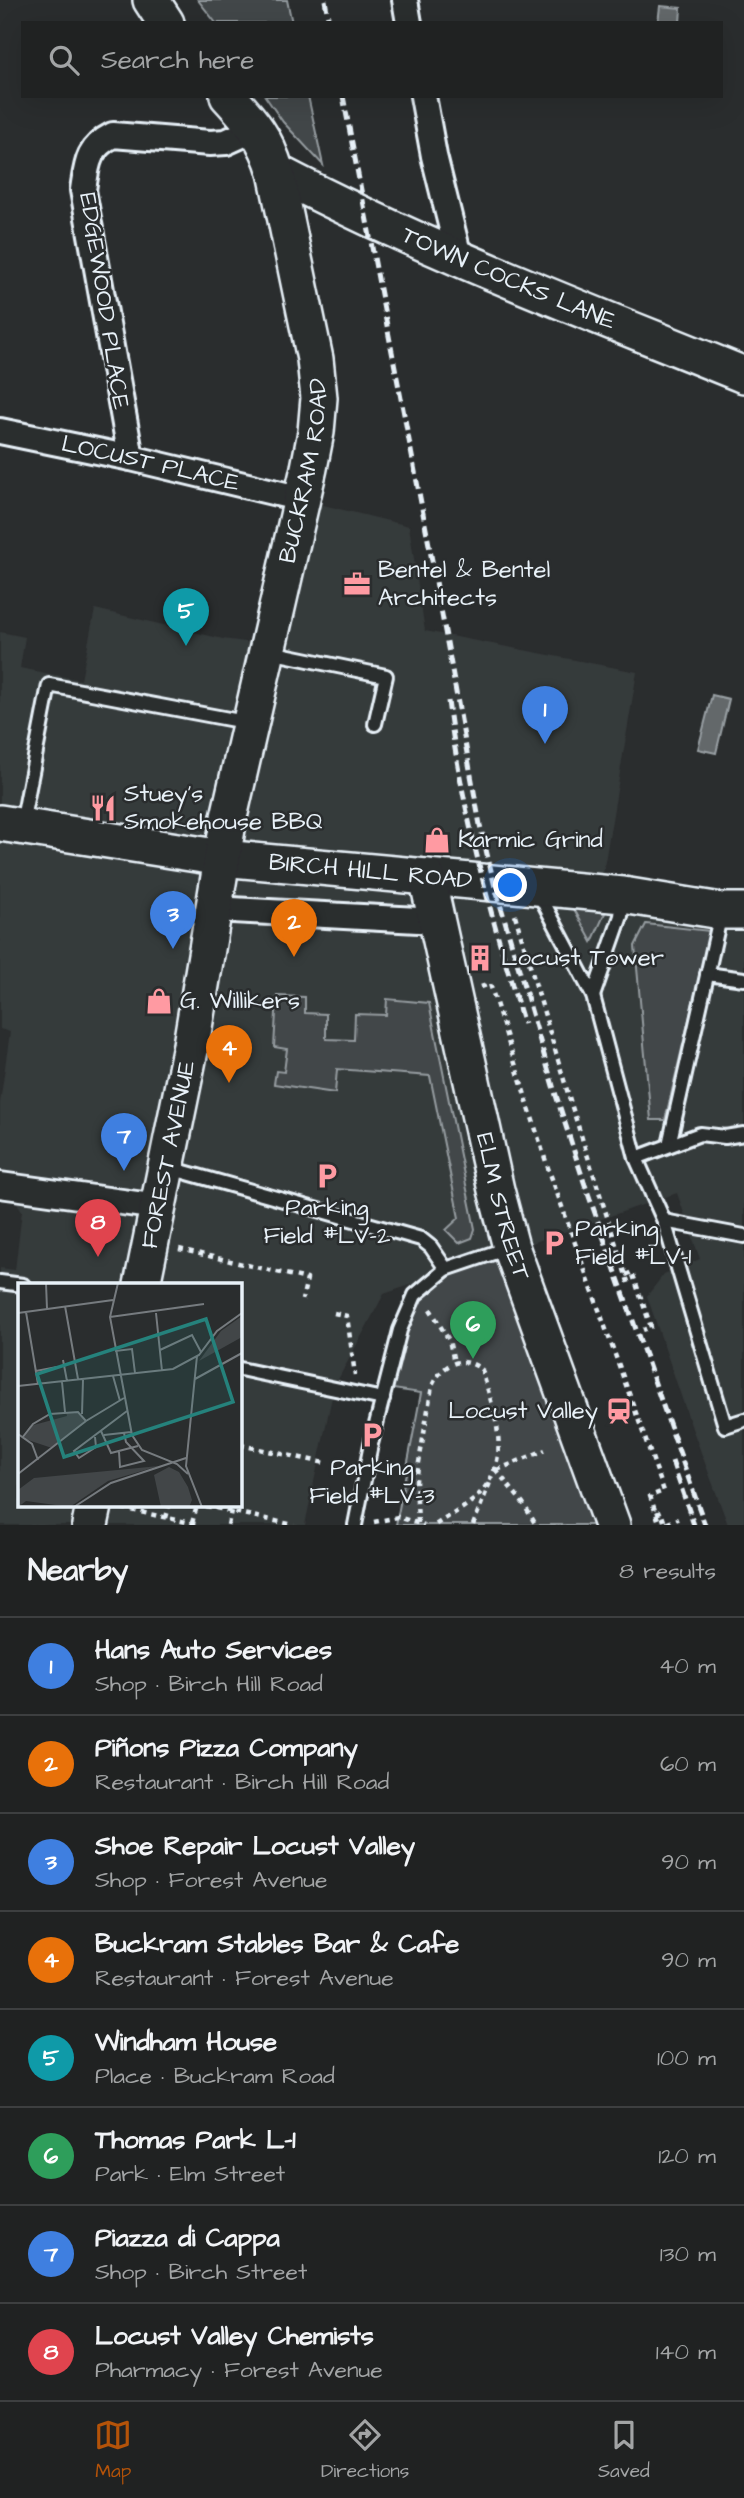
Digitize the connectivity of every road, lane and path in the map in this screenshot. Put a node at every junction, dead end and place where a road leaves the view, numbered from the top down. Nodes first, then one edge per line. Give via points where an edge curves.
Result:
1 (151, 0) edge
2 (405, 0) edge
3 (165, 21) edge
4 (409, 21) edge
5 (230, 98) edge
6 (423, 98) edge
7 (257, 128) junction
8 (276, 172) junction
9 (459, 257) junction
10 (744, 375) edge
11 (0, 431) edge
12 (131, 458) junction
13 (302, 499) junction
14 (267, 651) junction
15 (250, 724) junction
16 (375, 724) dead end
17 (11, 825) edge
18 (222, 858) junction
19 (427, 877) junction
20 (623, 895) junction
21 (524, 897) junction
22 (214, 909) junction
23 (732, 911) edge
24 (437, 921) junction
25 (707, 974) junction
26 (744, 979) edge
27 (477, 988) dead end
28 (593, 996) junction
29 (744, 1134) edge
30 (669, 1145) junction
31 (636, 1158) junction
32 (167, 1168) junction
33 (0, 1185) edge
34 (158, 1208) junction
35 (664, 1221) junction
36 (744, 1236) edge
37 (172, 1247) dead end
38 (511, 1247) junction
39 (446, 1269) junction
40 (626, 1275) junction
41 (0, 1282) edge
42 (142, 1283) edge
43 (18, 1284) edge
44 (629, 1285) dead end
45 (421, 1289) junction
46 (302, 1300) dead end
47 (334, 1313) dead end
48 (643, 1330) dead end
49 (454, 1362) junction
50 (242, 1370) edge
51 (358, 1394) junction
52 (383, 1399) junction
53 (744, 1420) edge
54 (242, 1445) edge
55 (545, 1450) dead end
56 (325, 1463) dead end
57 (496, 1470) junction
58 (492, 1476) junction
59 (94, 1507) edge
60 (113, 1507) edge
61 (169, 1507) edge
62 (211, 1507) edge
63 (231, 1511) junction
64 (656, 1514) junction
65 (166, 1518) junction
66 (263, 1518) junction
67 (677, 1519) dead end
68 (373, 1522) dead end
69 (192, 1523) edge
70 (418, 1523) junction
71 (90, 1525) edge
72 (200, 1525) edge
73 (228, 1525) edge
74 (261, 1525) edge
75 (294, 1525) edge
76 (355, 1525) edge
77 (424, 1525) edge
78 (435, 1525) edge
79 (473, 1525) edge
80 (536, 1525) edge
81 (612, 1525) edge
82 (660, 1525) edge

1 - 3 street
2 - 4 street
5 - 7 street, BUCKRAM ROAD
6 - 9 street
7 - 8 street, BUCKRAM ROAD
7 - 12 street, EDGEWOOD PLACE via 210,144 113,135 100,141 88,158 83,190
8 - 9 street, TOWN COCKS LANE
8 - 13 street, BUCKRAM ROAD via 319,398
9 - 10 street, TOWN COCKS LANE
11 - 12 street, LOCUST PLACE
12 - 13 street, LOCUST PLACE
13 - 14 street, BUCKRAM ROAD
14 - 15 street, BUCKRAM ROAD
14 - 16 lane via 386,676
15 - 17 lane via 49,685
15 - 18 street, BUCKRAM ROAD
17 - 18 street, BIRCH HILL ROAD
18 - 19 street, BIRCH HILL ROAD
18 - 22 street, FOREST AVENUE
19 - 21 street, BIRCH HILL ROAD
19 - 24 street, ELM STREET
20 - 21 street, BIRCH HILL ROAD
20 - 23 street, BIRCH HILL ROAD
20 - 28 lane via 621,916
21 - 28 lane
21 - 40 path via 572,1107
22 - 24 street, BIRCH HILL ROAD
22 - 32 street, FOREST AVENUE
23 - 25 lane
24 - 38 street, ELM STREET
25 - 26 lane
25 - 30 lane
27 - 64 path via 490,984 547,1166 664,1491 650,1496
28 - 31 lane
29 - 30 lane via 700,1134
30 - 31 lane
31 - 35 lane
32 - 34 street, FOREST AVENUE
32 - 39 lane via 421,1239
33 - 34 street
34 - 42 street, FOREST AVENUE
35 - 36 lane
35 - 53 lane via 725,1426
37 - 46 path via 307,1279
38 - 39 lane
38 - 81 street, ELM STREET
39 - 45 lane
40 - 44 path
40 - 48 path via 632,1272 652,1327
41 - 43 lane
45 - 49 path via 449,1340
45 - 52 lane via 400,1330
47 - 51 path via 347,1316
49 - 57 path via 468,1361 482,1370 497,1427
49 - 70 path via 438,1373 432,1386 416,1480
50 - 51 lane
51 - 52 lane
52 - 76 lane
54 - 56 path
55 - 57 path
57 - 58 path
57 - 80 path
58 - 78 path via 472,1501
58 - 79 path
59 - 71 street
60 - 65 path
61 - 65 path
62 - 63 path
63 - 66 path
63 - 73 path
64 - 67 path via 662,1512 665,1524
64 - 82 path
65 - 69 path
66 - 74 path
66 - 75 path
68 - 70 path via 398,1517
69 - 72 path
70 - 77 path

